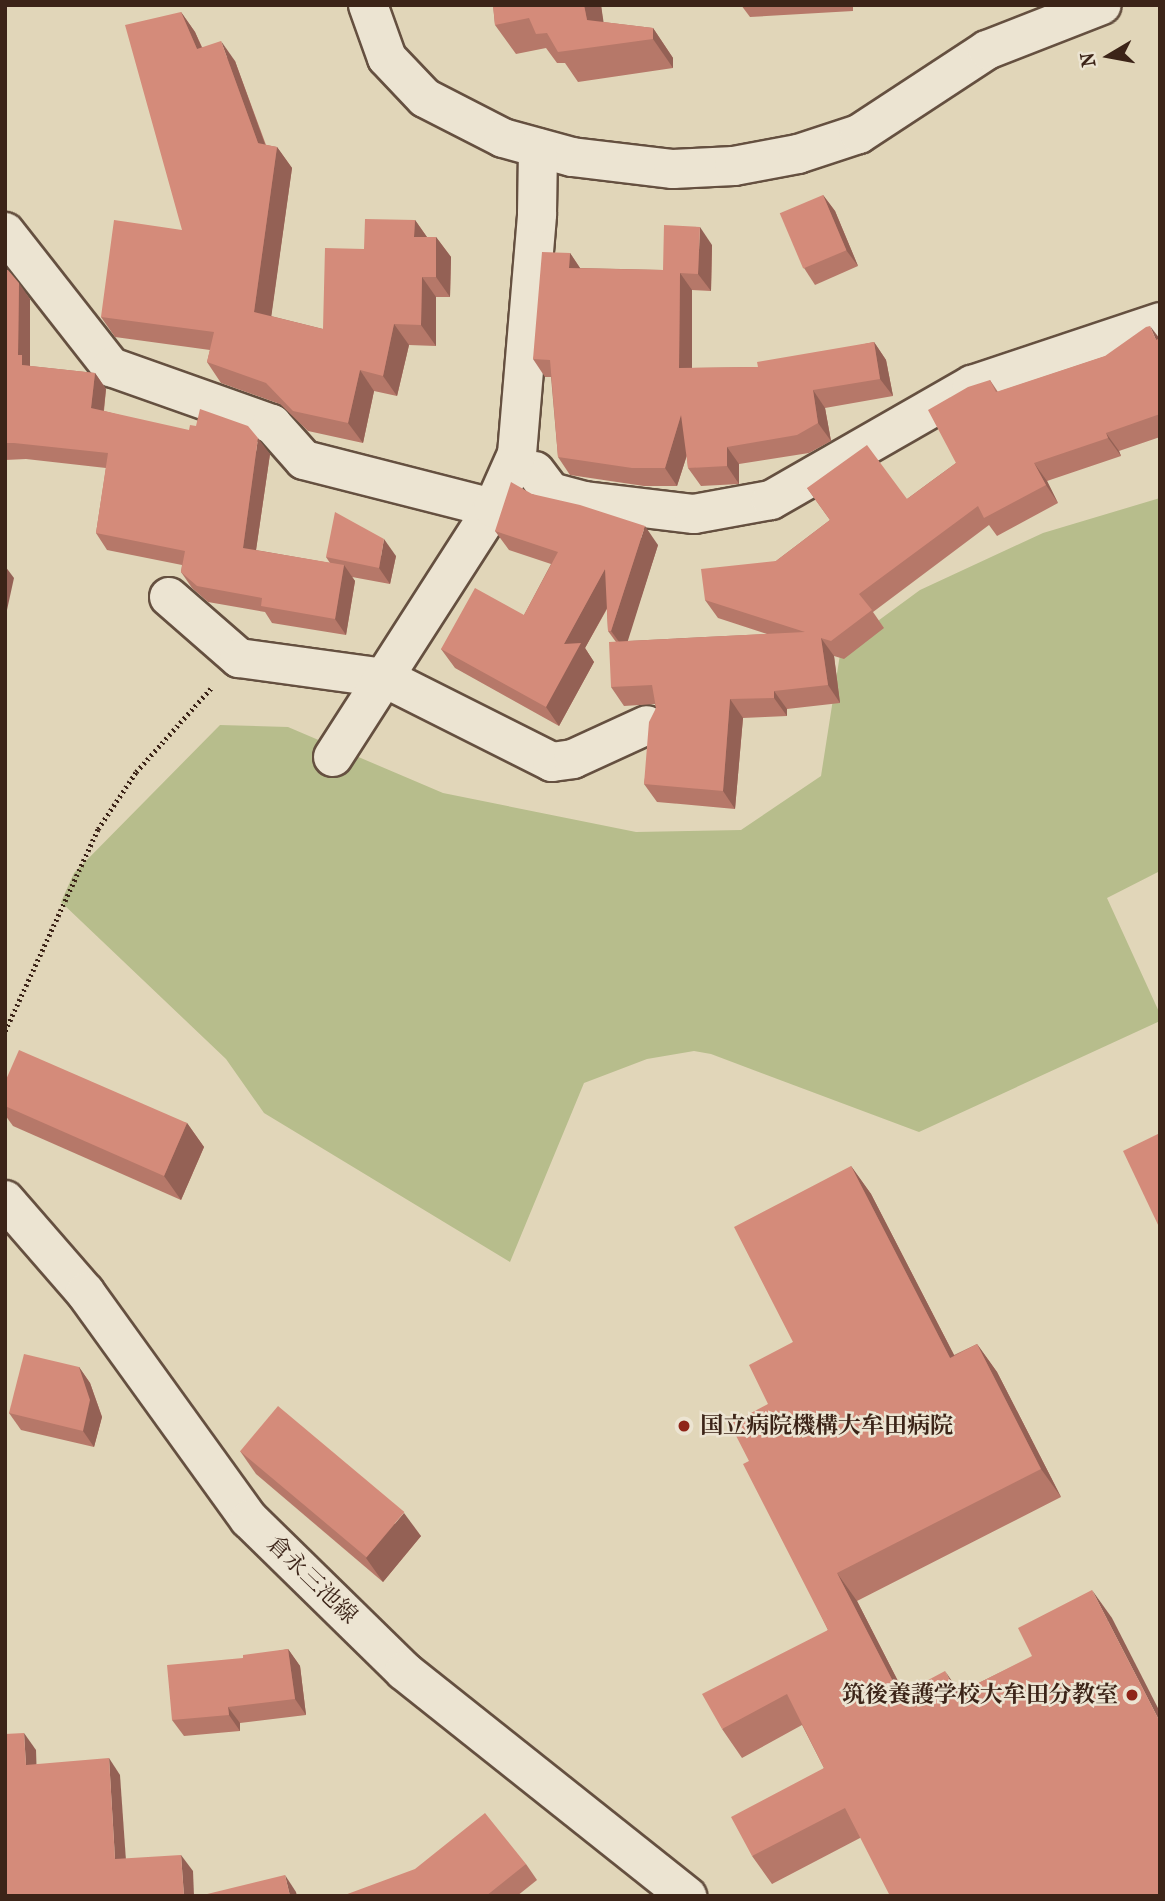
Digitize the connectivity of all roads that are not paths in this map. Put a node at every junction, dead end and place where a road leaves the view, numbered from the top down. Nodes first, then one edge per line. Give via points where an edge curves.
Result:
1 (368, 5) edge
2 (1102, 5) edge
3 (538, 148) junction
4 (5, 232) edge
5 (1160, 322) edge
6 (536, 471) dead end
7 (493, 508) junction
8 (169, 597) dead end
9 (385, 678) junction
10 (647, 725) edge
11 (333, 757) dead end
12 (5, 1199) edge
13 (680, 1894) edge

1 - 3 street via 387,58 425,98 503,138
2 - 3 street via 987,50 859,134 799,154 734,166 673,169 572,157
3 - 7 street via 537,214 517,454
4 - 7 street via 111,367 272,424 304,460
5 - 6 street via 972,385 771,500 694,514 584,501 551,492
7 - 9 street
8 - 9 street via 239,658
9 - 10 street via 552,762 573,759
9 - 11 street
12 - 13 street, 倉永三池線 via 85,1292 249,1518 404,1671

